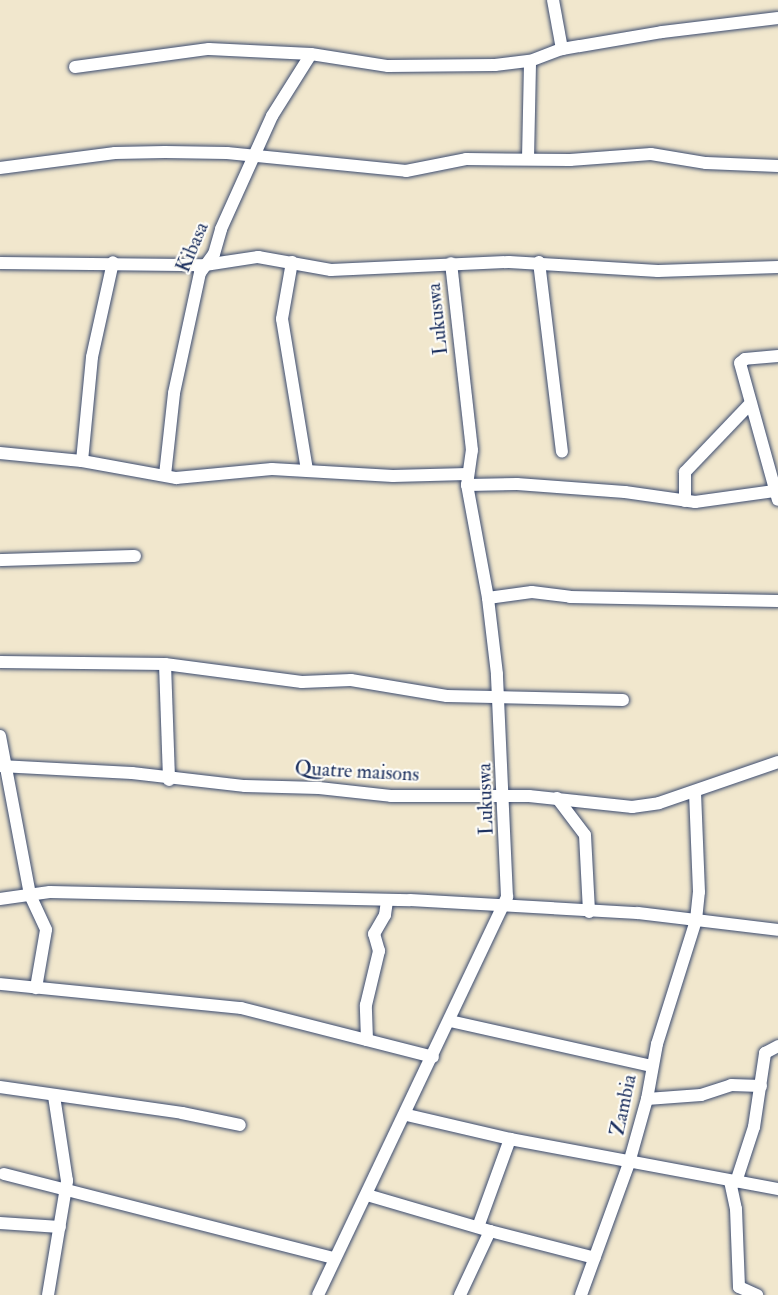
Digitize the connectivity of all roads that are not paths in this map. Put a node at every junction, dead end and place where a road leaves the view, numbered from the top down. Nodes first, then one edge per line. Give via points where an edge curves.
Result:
1 (553, 0) edge
2 (778, 18) edge
3 (562, 49) junction
4 (312, 54) junction
5 (530, 61) junction
6 (75, 67) dead end
7 (253, 156) junction
8 (528, 159) junction
9 (778, 166) edge
10 (0, 168) edge
11 (113, 261) junction
12 (292, 262) junction
13 (539, 262) junction
14 (0, 263) edge
15 (451, 263) junction
16 (205, 265) junction
17 (778, 267) edge
18 (778, 356) edge
19 (751, 403) junction
20 (562, 452) dead end
21 (0, 453) edge
22 (82, 461) junction
23 (773, 462) edge
24 (307, 470) junction
25 (165, 475) junction
26 (467, 480) junction
27 (776, 495) edge
28 (685, 501) junction
29 (135, 556) dead end
30 (0, 560) edge
31 (488, 598) junction
32 (778, 601) edge
33 (0, 662) edge
34 (165, 664) junction
35 (498, 695) junction
36 (623, 700) dead end
37 (0, 736) edge
38 (778, 762) edge
39 (3, 765) edge
40 (169, 780) junction
41 (695, 792) junction
42 (505, 797) junction
43 (557, 798) junction
44 (30, 895) junction
45 (0, 898) edge
46 (387, 900) junction
47 (505, 906) junction
48 (589, 912) junction
49 (696, 920) junction
50 (778, 930) edge
51 (0, 984) edge
52 (36, 988) junction
53 (450, 1022) junction
54 (367, 1040) junction
55 (778, 1046) edge
56 (433, 1057) junction
57 (651, 1066) junction
58 (761, 1086) junction
59 (0, 1087) edge
60 (54, 1096) junction
61 (647, 1099) junction
62 (407, 1115) junction
63 (240, 1125) dead end
64 (510, 1139) junction
65 (629, 1163) junction
66 (4, 1174) dead end
67 (733, 1182) junction
68 (778, 1190) edge
69 (66, 1191) junction
70 (367, 1195) junction
71 (0, 1223) edge
72 (60, 1227) junction
73 (484, 1229) junction
74 (334, 1258) junction
75 (595, 1258) junction
76 (48, 1295) edge
77 (318, 1295) edge
78 (461, 1295) edge
79 (581, 1295) edge
80 (757, 1295) edge

1 - 3 street
2 - 3 street
3 - 5 street
4 - 5 street via 388,66
4 - 6 street via 183,51
4 - 7 street, Kibasa
5 - 8 street
7 - 8 street via 406,171 466,159
7 - 10 street via 136,152
7 - 16 street, Kibasa via 214,254
8 - 9 street via 651,154 706,163
11 - 14 street
11 - 16 street
11 - 22 street via 92,357
12 - 15 street via 332,270
12 - 16 street via 258,257
12 - 24 street via 282,319
13 - 15 street
13 - 17 street via 658,271
13 - 20 street
15 - 26 street, Lukuswa via 472,450
16 - 25 street, Kibasa via 180,356
18 - 19 street via 740,363
19 - 23 street
19 - 28 street via 685,472
21 - 22 street
22 - 25 street
23 - 27 street
24 - 25 street via 272,468 176,478
24 - 26 street
26 - 28 street via 625,492
26 - 31 street, Lukuswa
27 - 28 street
29 - 30 street
31 - 32 street via 531,592 570,597
31 - 35 street, Lukuswa
33 - 34 street
34 - 35 street via 276,680 351,680 447,696
34 - 40 street
35 - 36 street
35 - 42 street, Lukuswa
37 - 39 street
38 - 41 street, Quatre maisons
39 - 40 street, Quatre maisons via 132,773
39 - 44 street
40 - 42 street, Quatre maisons via 391,796
41 - 43 street, Quatre maisons via 641,807
41 - 49 street, Zambia via 699,892
42 - 43 street, Quatre maisons
42 - 47 street, Lukuswa
43 - 48 street via 585,835
44 - 45 street
44 - 46 street via 50,892
44 - 52 street via 46,937
46 - 47 street
46 - 54 street via 385,915 374,934 379,951 366,1005
47 - 48 street
47 - 53 street via 488,930
48 - 49 street
49 - 50 street
49 - 57 street, Zambia
51 - 52 street
52 - 54 street via 241,1008
53 - 56 street
53 - 57 street
54 - 56 street
55 - 58 street via 767,1050
56 - 62 street
57 - 61 street, Zambia
58 - 61 street via 731,1085 701,1095
58 - 67 street via 754,1127
59 - 60 street
60 - 63 street
60 - 69 street
61 - 65 street, Zambia
62 - 64 street
62 - 70 street
64 - 65 street
64 - 73 street
65 - 67 street
65 - 75 street, Zambia
66 - 69 street
67 - 68 street
67 - 80 street via 739,1287
69 - 72 street
69 - 74 street
70 - 73 street
70 - 74 street
71 - 72 street
72 - 76 street
73 - 75 street
73 - 78 street
74 - 77 street
75 - 79 street, Zambia

